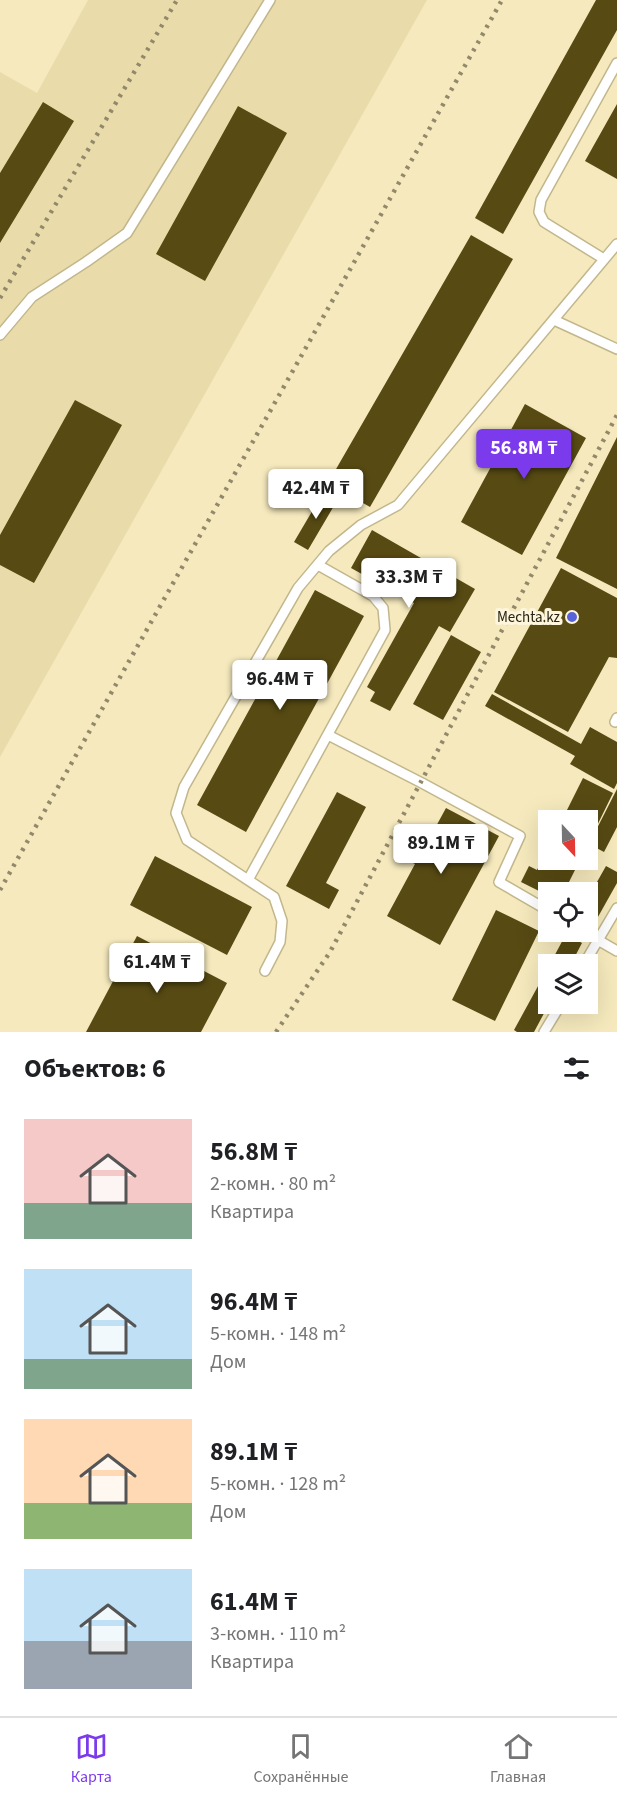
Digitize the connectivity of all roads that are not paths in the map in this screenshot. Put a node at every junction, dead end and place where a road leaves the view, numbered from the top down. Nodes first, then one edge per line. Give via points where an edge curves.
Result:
1 (270, 0) edge
2 (617, 63) edge
3 (617, 244) edge
4 (604, 259) junction
5 (554, 320) junction
6 (0, 334) edge
7 (617, 349) edge
8 (318, 565) junction
9 (328, 735) junction
10 (249, 880) junction
11 (538, 905) edge
12 (617, 908) edge
13 (598, 940) joint
14 (617, 951) edge
15 (265, 971) dead end
16 (555, 1014) edge
17 (544, 1032) edge

1 - 6 lane via 127,233 32,297
2 - 4 lane via 541,200 539,212 544,222
3 - 4 lane
4 - 5 lane
5 - 7 lane
5 - 8 lane via 398,505 362,525
8 - 9 lane via 373,596 383,608 385,630
8 - 10 lane via 298,588 184,787 176,813 187,840
9 - 10 lane
9 - 11 lane via 520,836 499,882
10 - 15 lane via 274,897 282,921 280,942
12 - 13 lane
13 - 14 lane
16 - 17 lane

